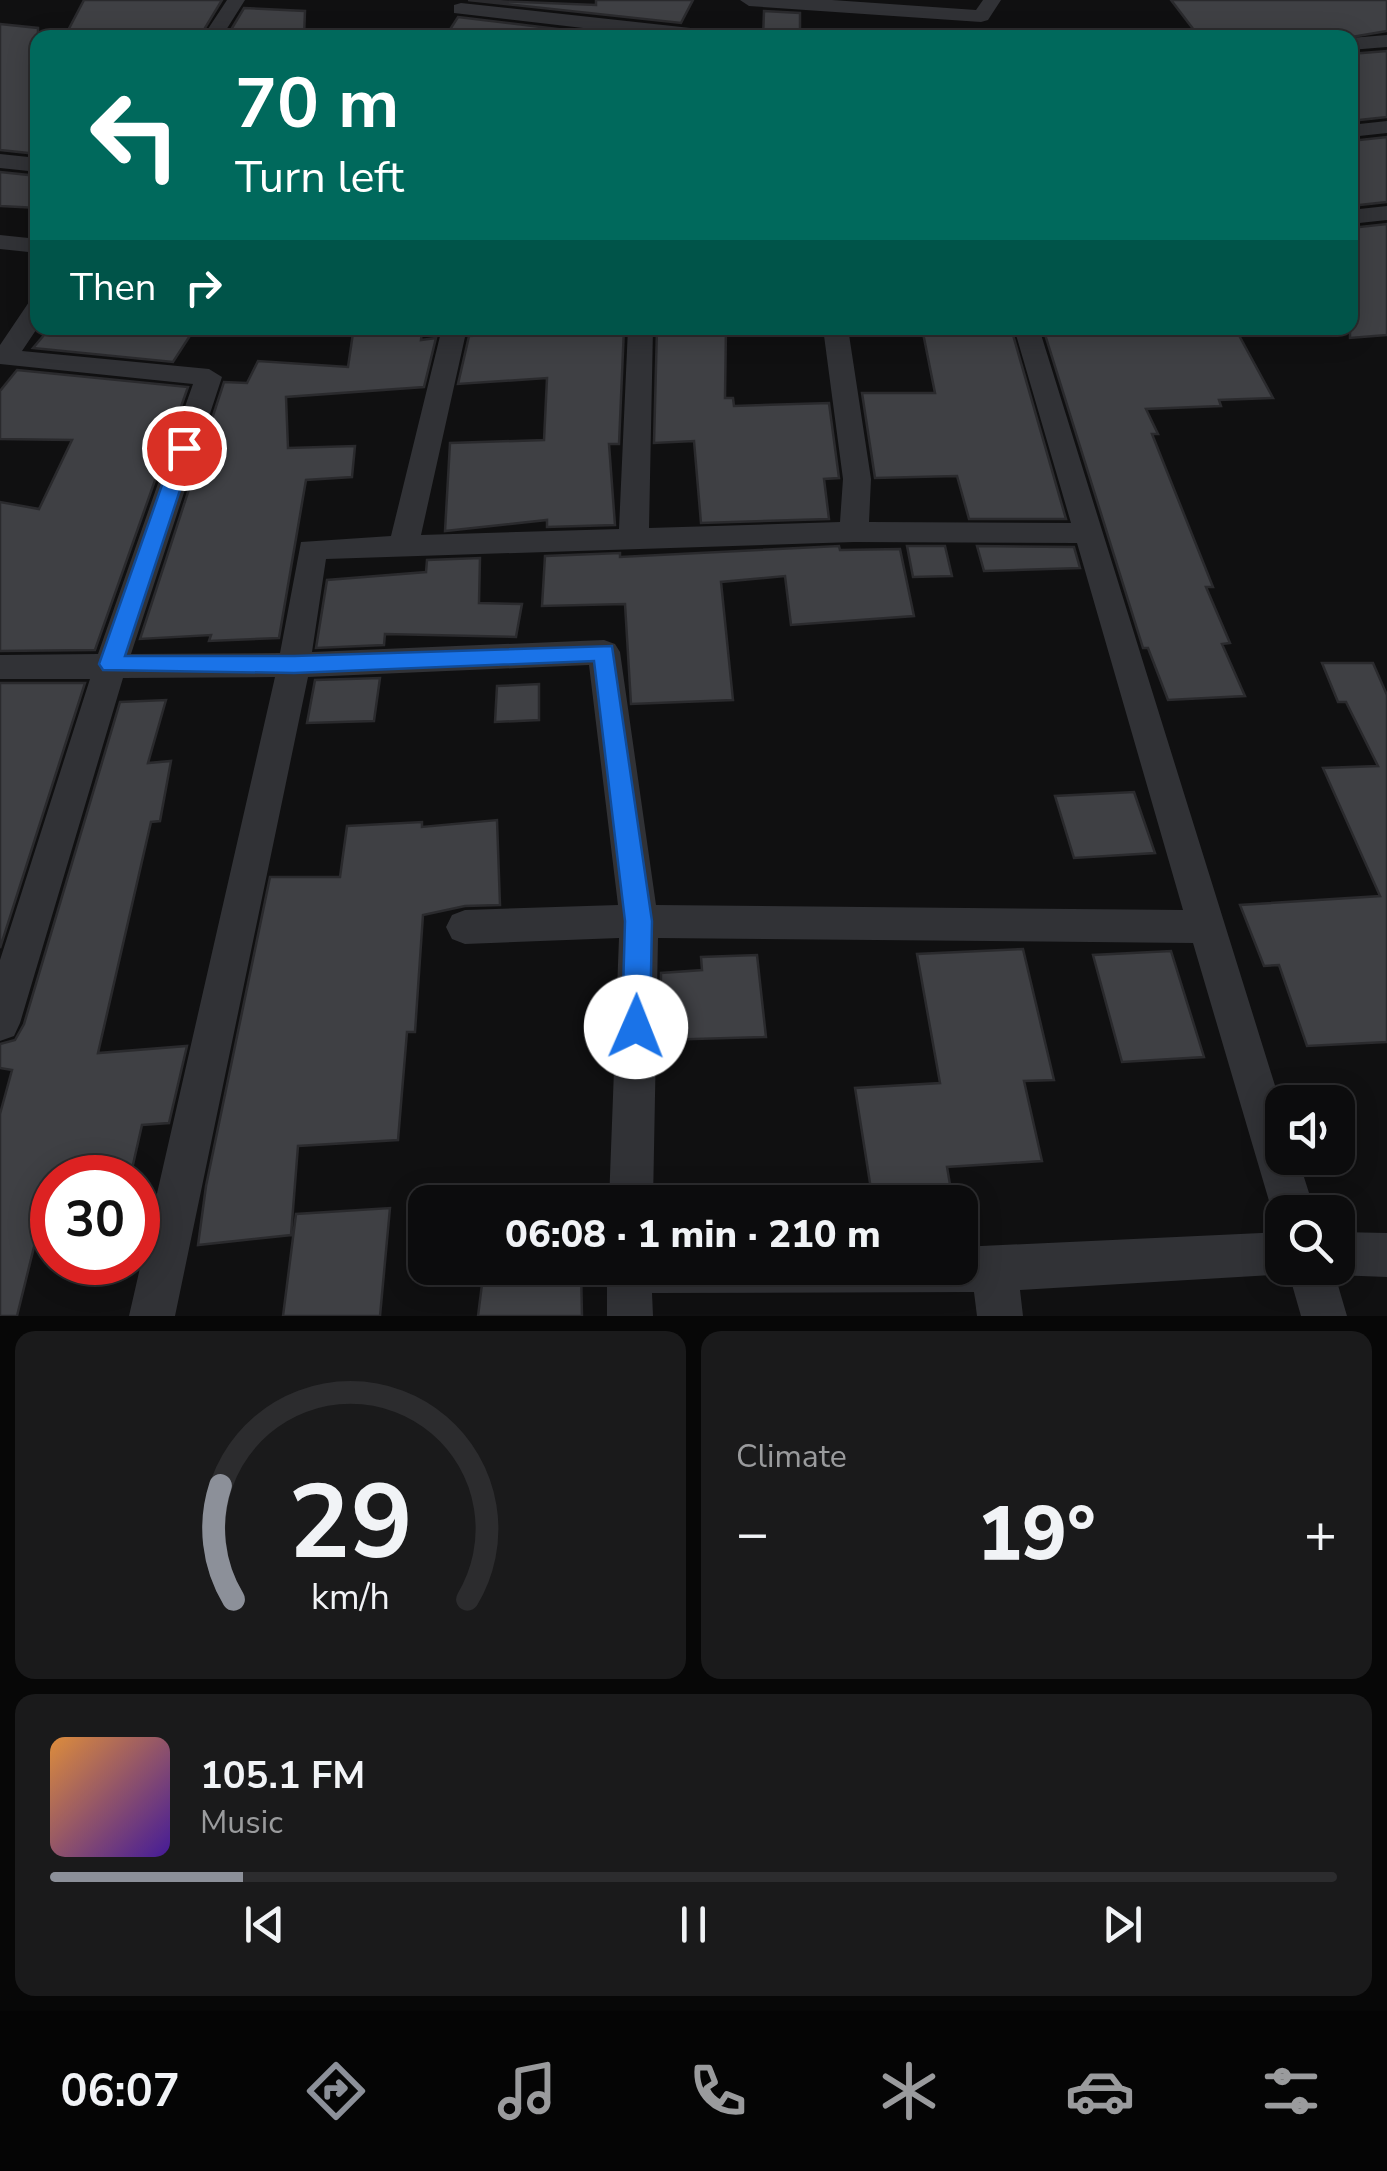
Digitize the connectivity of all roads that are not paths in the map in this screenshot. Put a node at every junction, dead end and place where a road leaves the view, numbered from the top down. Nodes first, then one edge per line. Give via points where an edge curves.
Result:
1 (236, 0) edge
2 (754, 0) edge
3 (987, 8) edge
4 (461, 9) dead end
5 (216, 30) edge
6 (654, 30) edge
7 (1387, 41) edge
8 (1358, 43) edge
9 (1387, 128) edge
10 (1358, 130) edge
11 (0, 161) edge
12 (30, 164) edge
13 (1387, 213) edge
14 (1358, 215) edge
15 (0, 242) edge
16 (30, 245) edge
17 (30, 319) edge
18 (452, 335) edge
19 (640, 335) edge
20 (836, 335) edge
21 (1029, 335) edge
22 (854, 532) junction
23 (1087, 533) junction
24 (634, 540) junction
25 (404, 545) junction
26 (111, 664) junction
27 (294, 665) junction
28 (0, 668) edge
29 (638, 921) junction
30 (465, 927) dead end
31 (1208, 927) junction
32 (0, 1023) edge
33 (631, 1185) edge
34 (1288, 1195) edge
35 (1355, 1254) edge
36 (1265, 1255) edge
37 (1387, 1255) edge
38 (978, 1269) edge
39 (994, 1269) junction
40 (629, 1285) edge
41 (1315, 1285) edge
42 (152, 1316) edge
43 (630, 1316) edge
44 (1000, 1316) edge
45 (1324, 1316) edge

1 - 5 street
2 - 3 street
4 - 6 street
7 - 8 street
9 - 10 street
11 - 12 street
13 - 14 street
15 - 16 street
17 - 26 street via 5,357 209,376
18 - 25 street
19 - 24 street
20 - 22 street via 858,479
21 - 23 street
22 - 23 street
22 - 24 street
23 - 31 street
24 - 25 street
25 - 27 street via 312,549
26 - 27 street
26 - 28 street
26 - 32 street
27 - 29 street via 604,652
27 - 42 street
29 - 30 street
29 - 31 street
29 - 33 street
31 - 34 street
35 - 37 street
36 - 39 street
38 - 39 street
39 - 44 street
40 - 43 street
41 - 45 street

